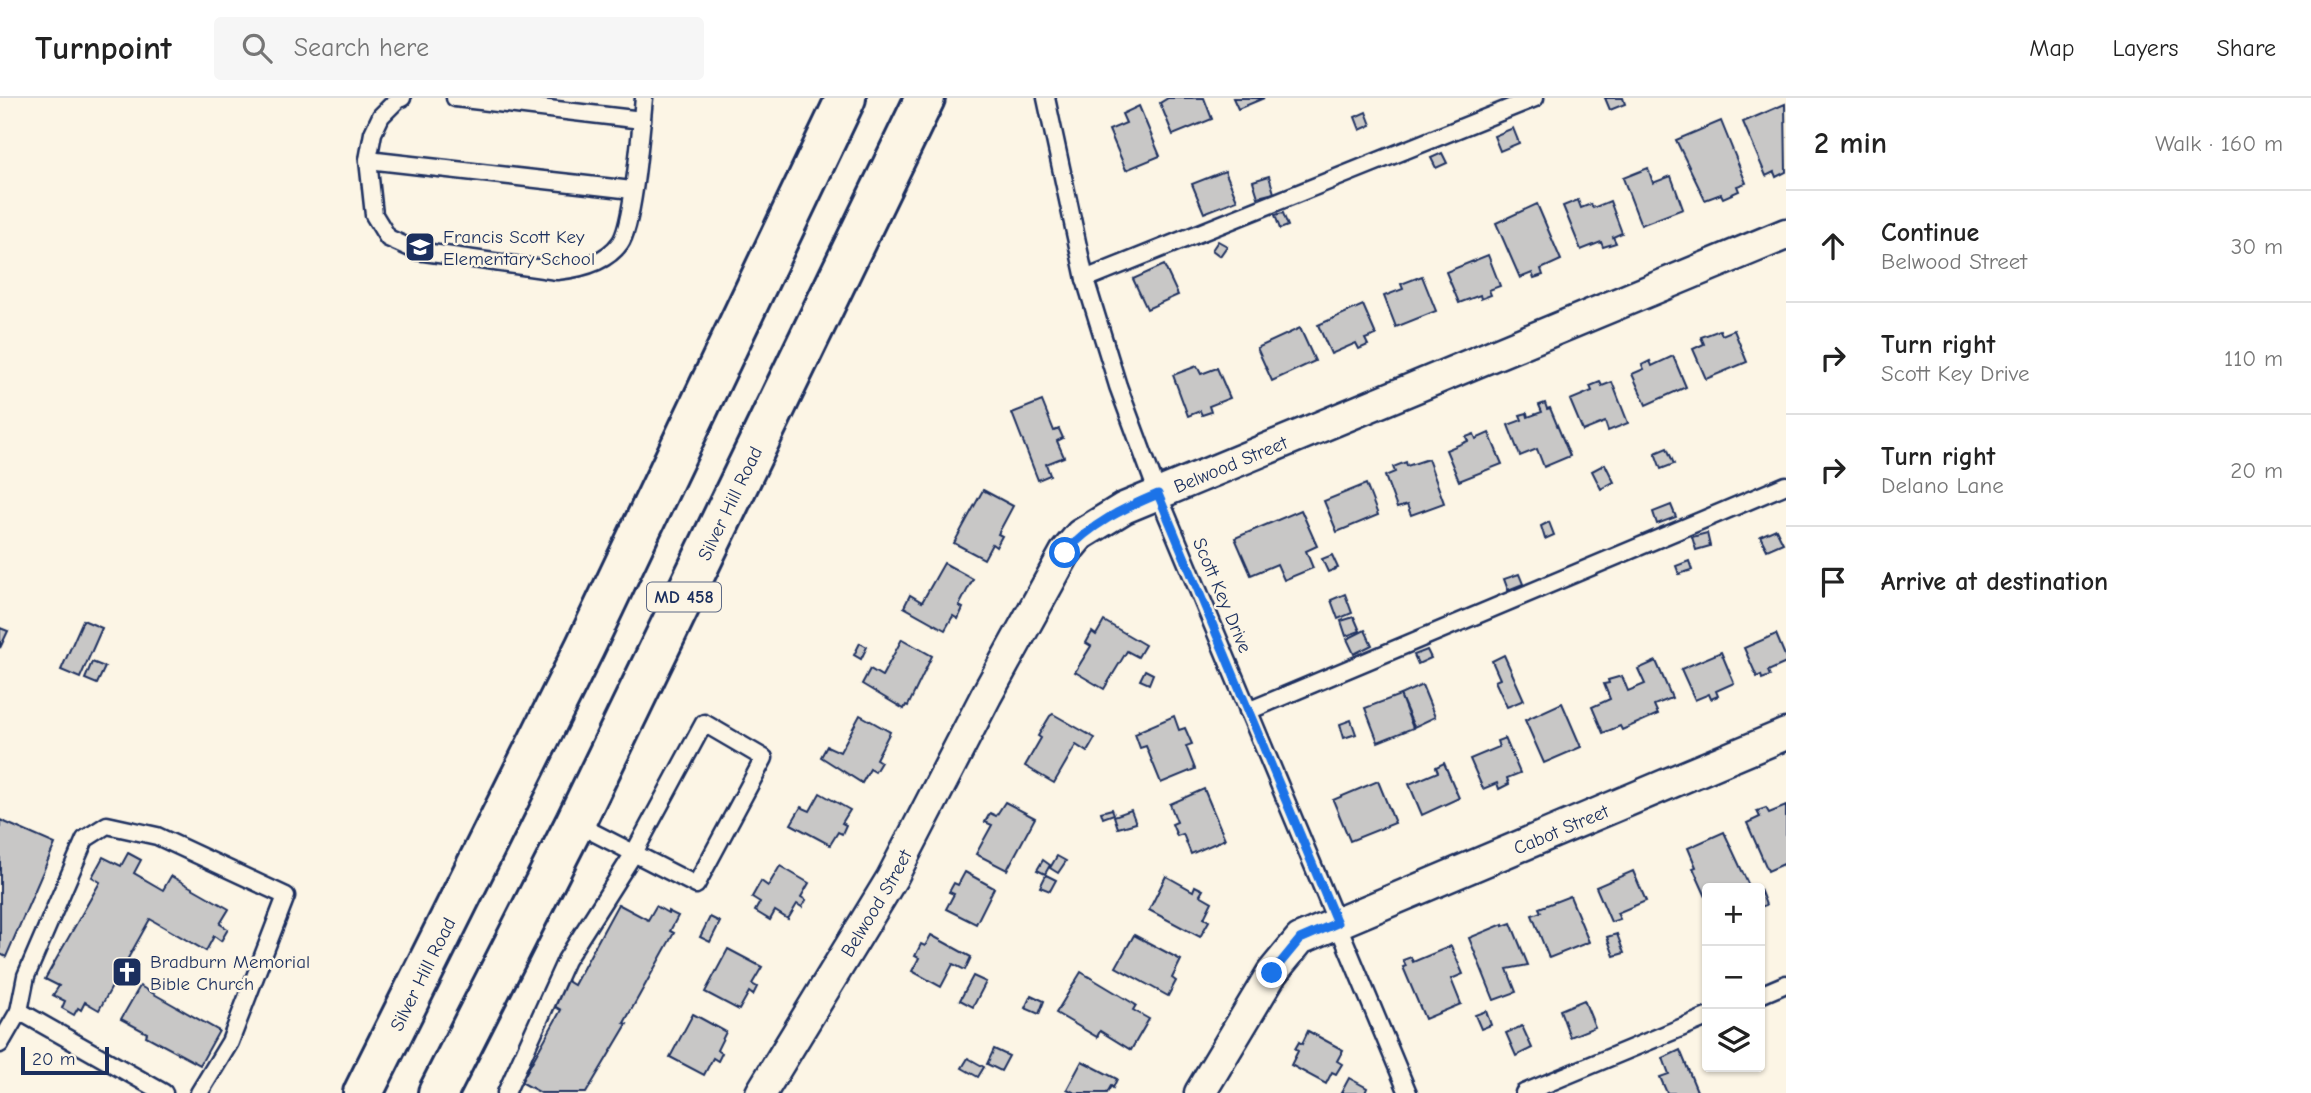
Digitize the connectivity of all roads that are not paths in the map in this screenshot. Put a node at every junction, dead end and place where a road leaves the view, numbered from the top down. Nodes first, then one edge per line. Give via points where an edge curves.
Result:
1 (402, 98) edge
2 (455, 98) edge
3 (644, 98) edge
4 (846, 98) edge
5 (925, 98) edge
6 (1046, 98) edge
7 (1535, 98) edge
8 (642, 120) junction
9 (368, 160) junction
10 (632, 190) junction
11 (1786, 234) edge
12 (1085, 279) junction
13 (1786, 485) edge
14 (1158, 494) junction
15 (1248, 711) junction
16 (1786, 734) edge
17 (575, 823) junction
18 (634, 853) junction
19 (1337, 923) junction
20 (1786, 984) edge
21 (1765, 993) edge
22 (19, 1011) junction
23 (1702, 1019) edge
24 (0, 1044) edge
25 (164, 1093) edge
26 (199, 1093) edge
27 (363, 1093) edge
28 (438, 1093) edge
29 (506, 1093) edge
30 (761, 1093) edge
31 (1200, 1093) edge
32 (1408, 1093) edge
33 (1524, 1093) edge

1 - 9 lane via 381,116
2 - 8 lane
3 - 8 lane
4 - 27 main road, Silver Hill Road / MD 458 via 585,647
5 - 17 main road, Silver Hill Road / MD 458
6 - 12 lane, Scott Key Drive
7 - 12 lane
8 - 10 lane
9 - 10 lane
9 - 10 lane via 374,215 388,238 417,251 557,271 578,269 621,243
11 - 14 street, Belwood Street
12 - 14 lane, Scott Key Drive
13 - 15 lane
14 - 15 lane, Scott Key Drive
14 - 30 street, Belwood Street via 1100,522 1080,535 1065,553 892,878
15 - 19 lane, Scott Key Drive
16 - 19 street, Cabot Street
17 - 18 lane
17 - 28 main road, Silver Hill Road / MD 458
18 - 18 lane via 696,885 764,758 704,723
18 - 29 lane via 566,960
19 - 31 street, Cabot Street via 1300,939 1272,973
19 - 32 lane, Scott Key Drive
20 - 21 lane
22 - 24 lane
22 - 25 lane
22 - 26 lane via 26,976 85,839 107,825 157,836 222,865 286,896 230,1042
23 - 33 lane

